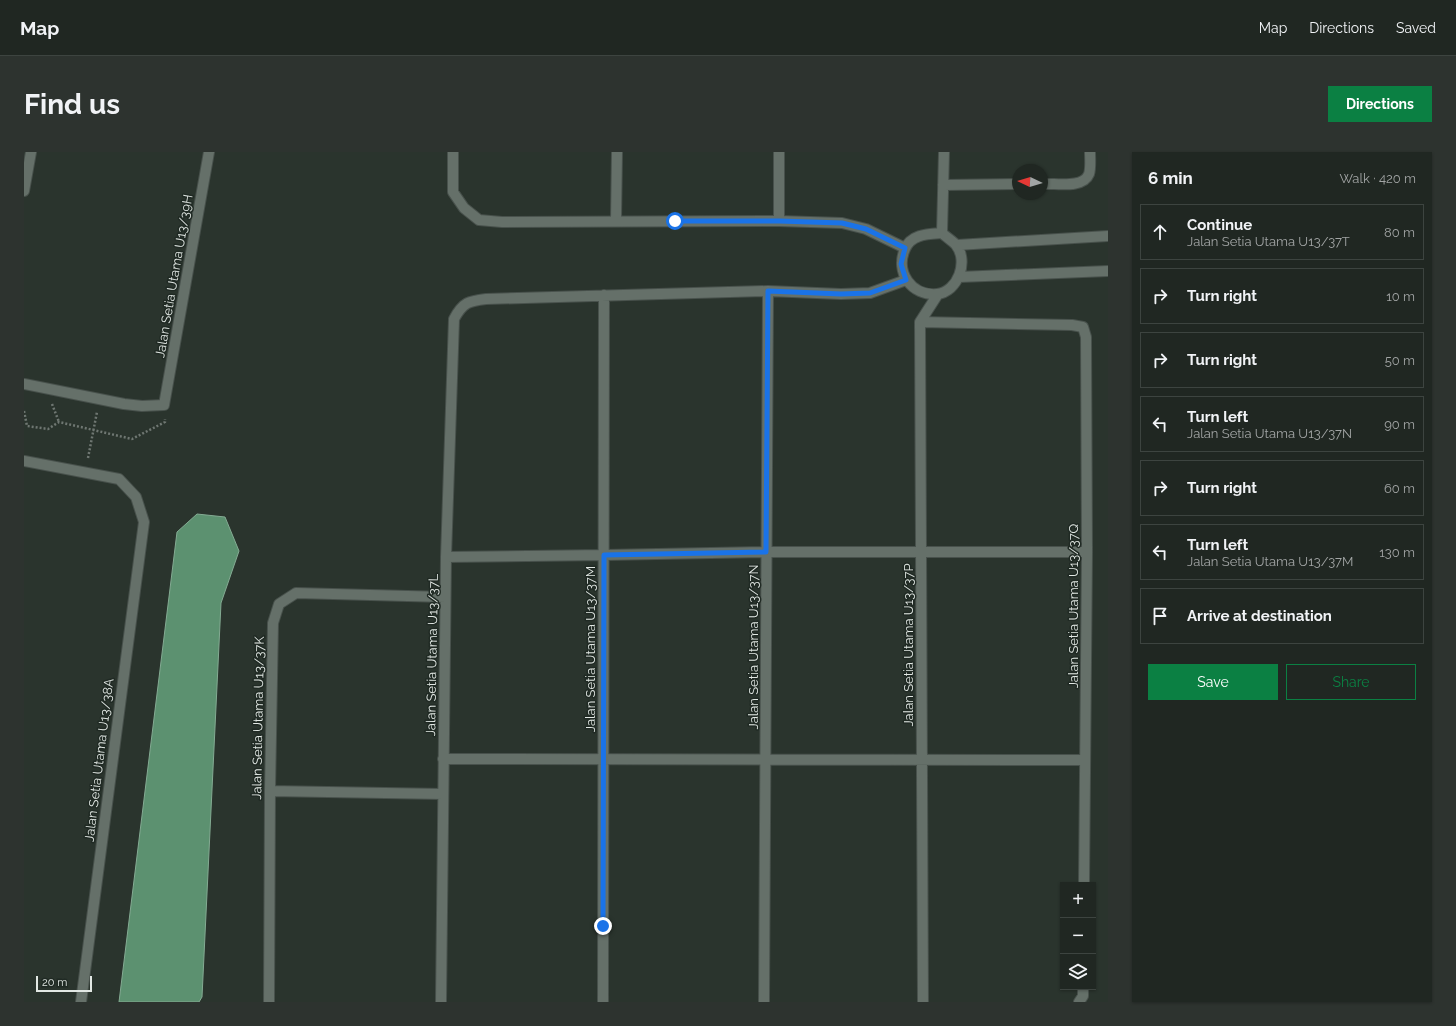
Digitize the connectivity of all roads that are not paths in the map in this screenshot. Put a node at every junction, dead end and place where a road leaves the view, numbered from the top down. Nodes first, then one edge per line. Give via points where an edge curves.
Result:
1 (31, 152) edge
2 (209, 152) edge
3 (453, 152) edge
4 (617, 152) edge
5 (779, 152) edge
6 (944, 152) edge
7 (1090, 152) edge
8 (1012, 184) edge
9 (1048, 184) edge
10 (943, 185) junction
11 (24, 191) edge
12 (616, 221) junction
13 (779, 221) junction
14 (942, 233) junction
15 (1108, 236) edge
16 (957, 246) junction
17 (905, 248) junction
18 (1108, 271) edge
19 (959, 277) junction
20 (906, 280) junction
21 (768, 291) junction
22 (938, 294) junction
23 (604, 295) junction
24 (920, 322) junction
25 (24, 384) edge
26 (24, 461) edge
27 (766, 552) junction
28 (921, 552) junction
29 (1087, 552) junction
30 (604, 555) junction
31 (446, 557) junction
32 (445, 597) junction
33 (443, 759) junction
34 (603, 759) junction
35 (765, 759) junction
36 (922, 760) junction
37 (1086, 760) junction
38 (270, 791) junction
39 (443, 794) junction
40 (1084, 882) edge
41 (81, 1002) edge
42 (269, 1002) edge
43 (441, 1002) edge
44 (603, 1002) edge
45 (764, 1002) edge
46 (923, 1002) edge

1 - 11 street
2 - 25 street, Jalan Setia Utama U13/39H via 164,405 124,404
3 - 12 street via 453,192 464,208 479,220
4 - 12 street
5 - 13 street
6 - 10 street
7 - 9 street via 1089,174 1084,181 1075,185
8 - 10 street
10 - 14 street
12 - 13 street
13 - 17 street via 842,223 866,229
14 - 16 street
14 - 17 street via 923,234 913,239
15 - 16 street
16 - 19 street via 962,261
17 - 20 street via 901,264
18 - 19 street
19 - 22 street via 951,288
20 - 21 street via 870,293
20 - 22 street via 920,292
21 - 23 street
21 - 27 street, Jalan Setia Utama U13/37N
22 - 24 street
23 - 30 street, Jalan Setia Utama U13/37M
23 - 31 street, Jalan Setia Utama U13/37L via 486,299 468,302 459,310 454,319
24 - 28 street, Jalan Setia Utama U13/37P
24 - 29 street, Jalan Setia Utama U13/37Q via 1083,327 1086,337
26 - 41 street, Jalan Setia Utama U13/38A via 119,479 136,497 144,522
27 - 28 street
27 - 30 street
27 - 35 street, Jalan Setia Utama U13/37N
28 - 29 street
28 - 36 street, Jalan Setia Utama U13/37P
29 - 37 street, Jalan Setia Utama U13/37Q
30 - 31 street
30 - 34 street, Jalan Setia Utama U13/37M
31 - 32 street, Jalan Setia Utama U13/37L
32 - 33 street, Jalan Setia Utama U13/37L
32 - 38 street, Jalan Setia Utama U13/37K via 296,593 279,604 273,623
33 - 34 street
33 - 39 street, Jalan Setia Utama U13/37L
34 - 35 street
34 - 44 street, Jalan Setia Utama U13/37M
35 - 36 street
35 - 45 street, Jalan Setia Utama U13/37N
36 - 37 street
36 - 46 street, Jalan Setia Utama U13/37P
37 - 40 street, Jalan Setia Utama U13/37Q
38 - 39 street
38 - 42 street, Jalan Setia Utama U13/37K
39 - 43 street, Jalan Setia Utama U13/37L

